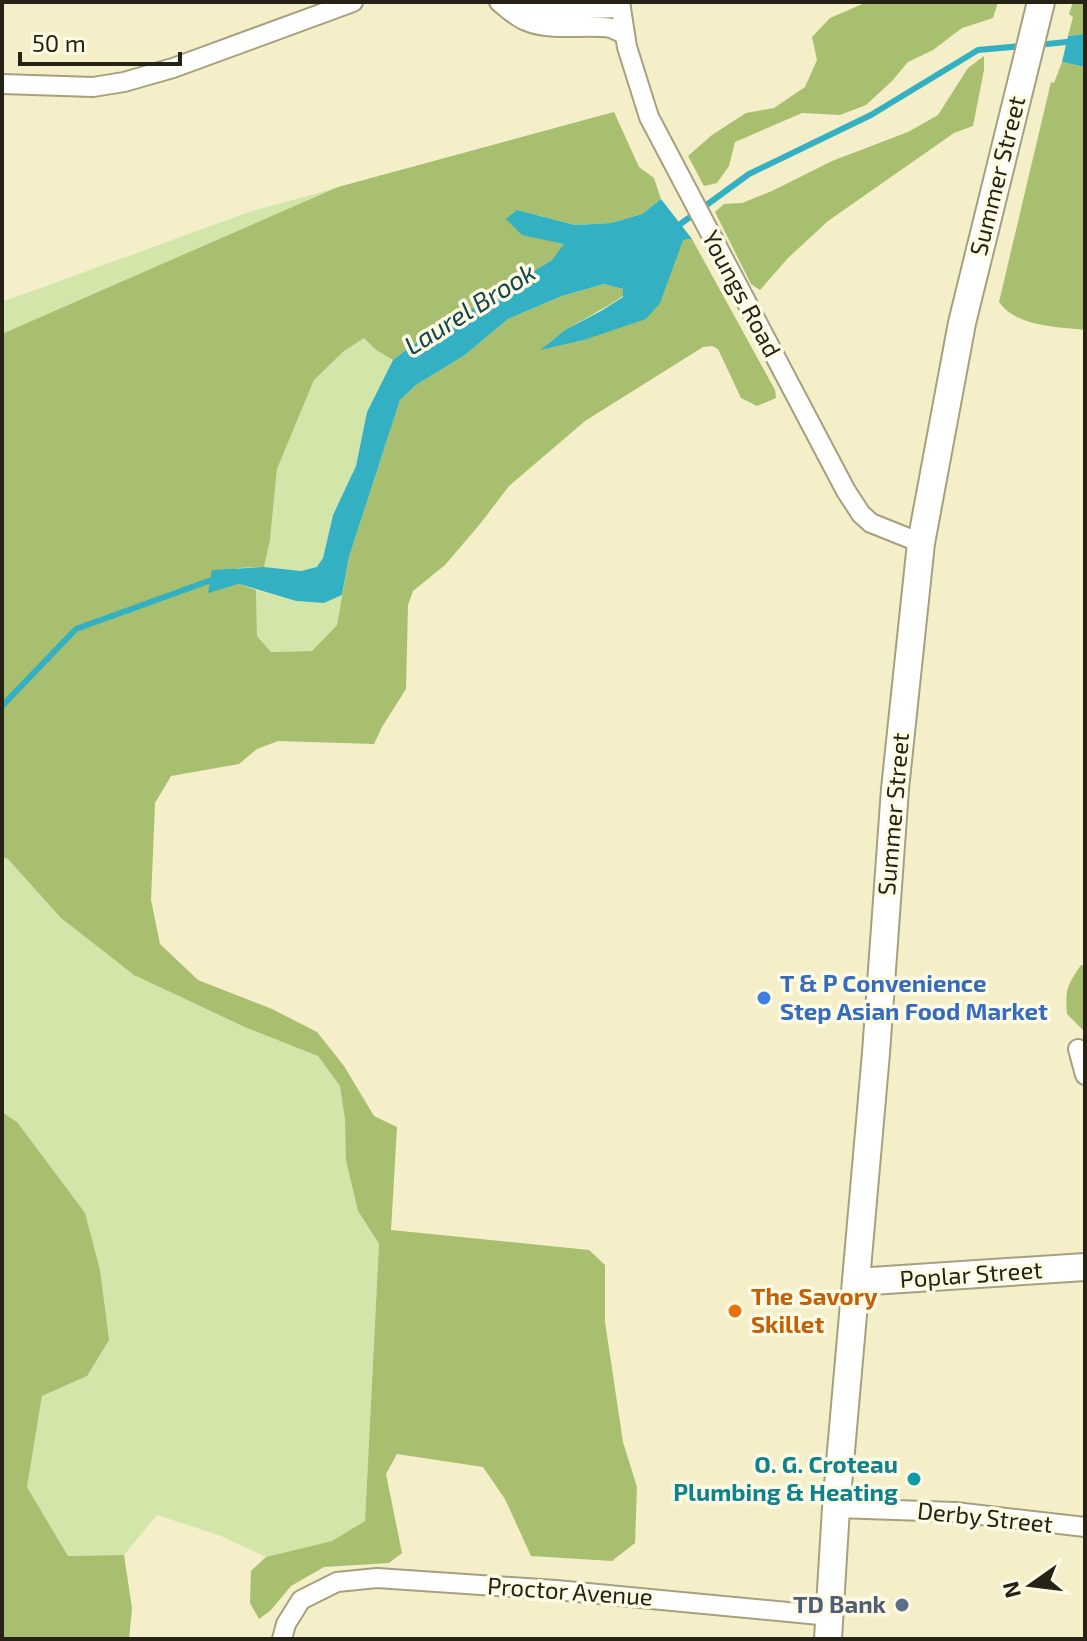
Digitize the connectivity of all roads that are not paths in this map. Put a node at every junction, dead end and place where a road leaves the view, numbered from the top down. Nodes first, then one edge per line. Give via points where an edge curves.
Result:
1 (353, 2) edge
2 (499, 2) edge
3 (508, 2) edge
4 (1041, 2) edge
5 (620, 5) edge
6 (625, 37) junction
7 (2, 84) edge
8 (921, 543) junction
9 (1078, 1049) dead end
10 (1085, 1075) edge
11 (1085, 1267) edge
12 (856, 1282) junction
13 (836, 1508) junction
14 (1085, 1527) edge
15 (829, 1628) edge
16 (282, 1639) edge

1 - 7 street via 124,82 82,87
2 - 6 street via 539,25 611,28
3 - 5 street via 551,10
4 - 8 main road, Summer Street via 962,323
5 - 6 street, Youngs Road
6 - 8 street, Youngs Road via 649,117 834,469 871,523
8 - 12 main road, Summer Street via 895,789
9 - 10 street
11 - 12 main road, Poplar Street
12 - 13 main road, Summer Street
13 - 14 street, Derby Street via 955,1512
13 - 15 main road, Summer Street
15 - 16 street, Proctor Avenue via 556,1590 377,1578 337,1582 301,1600

